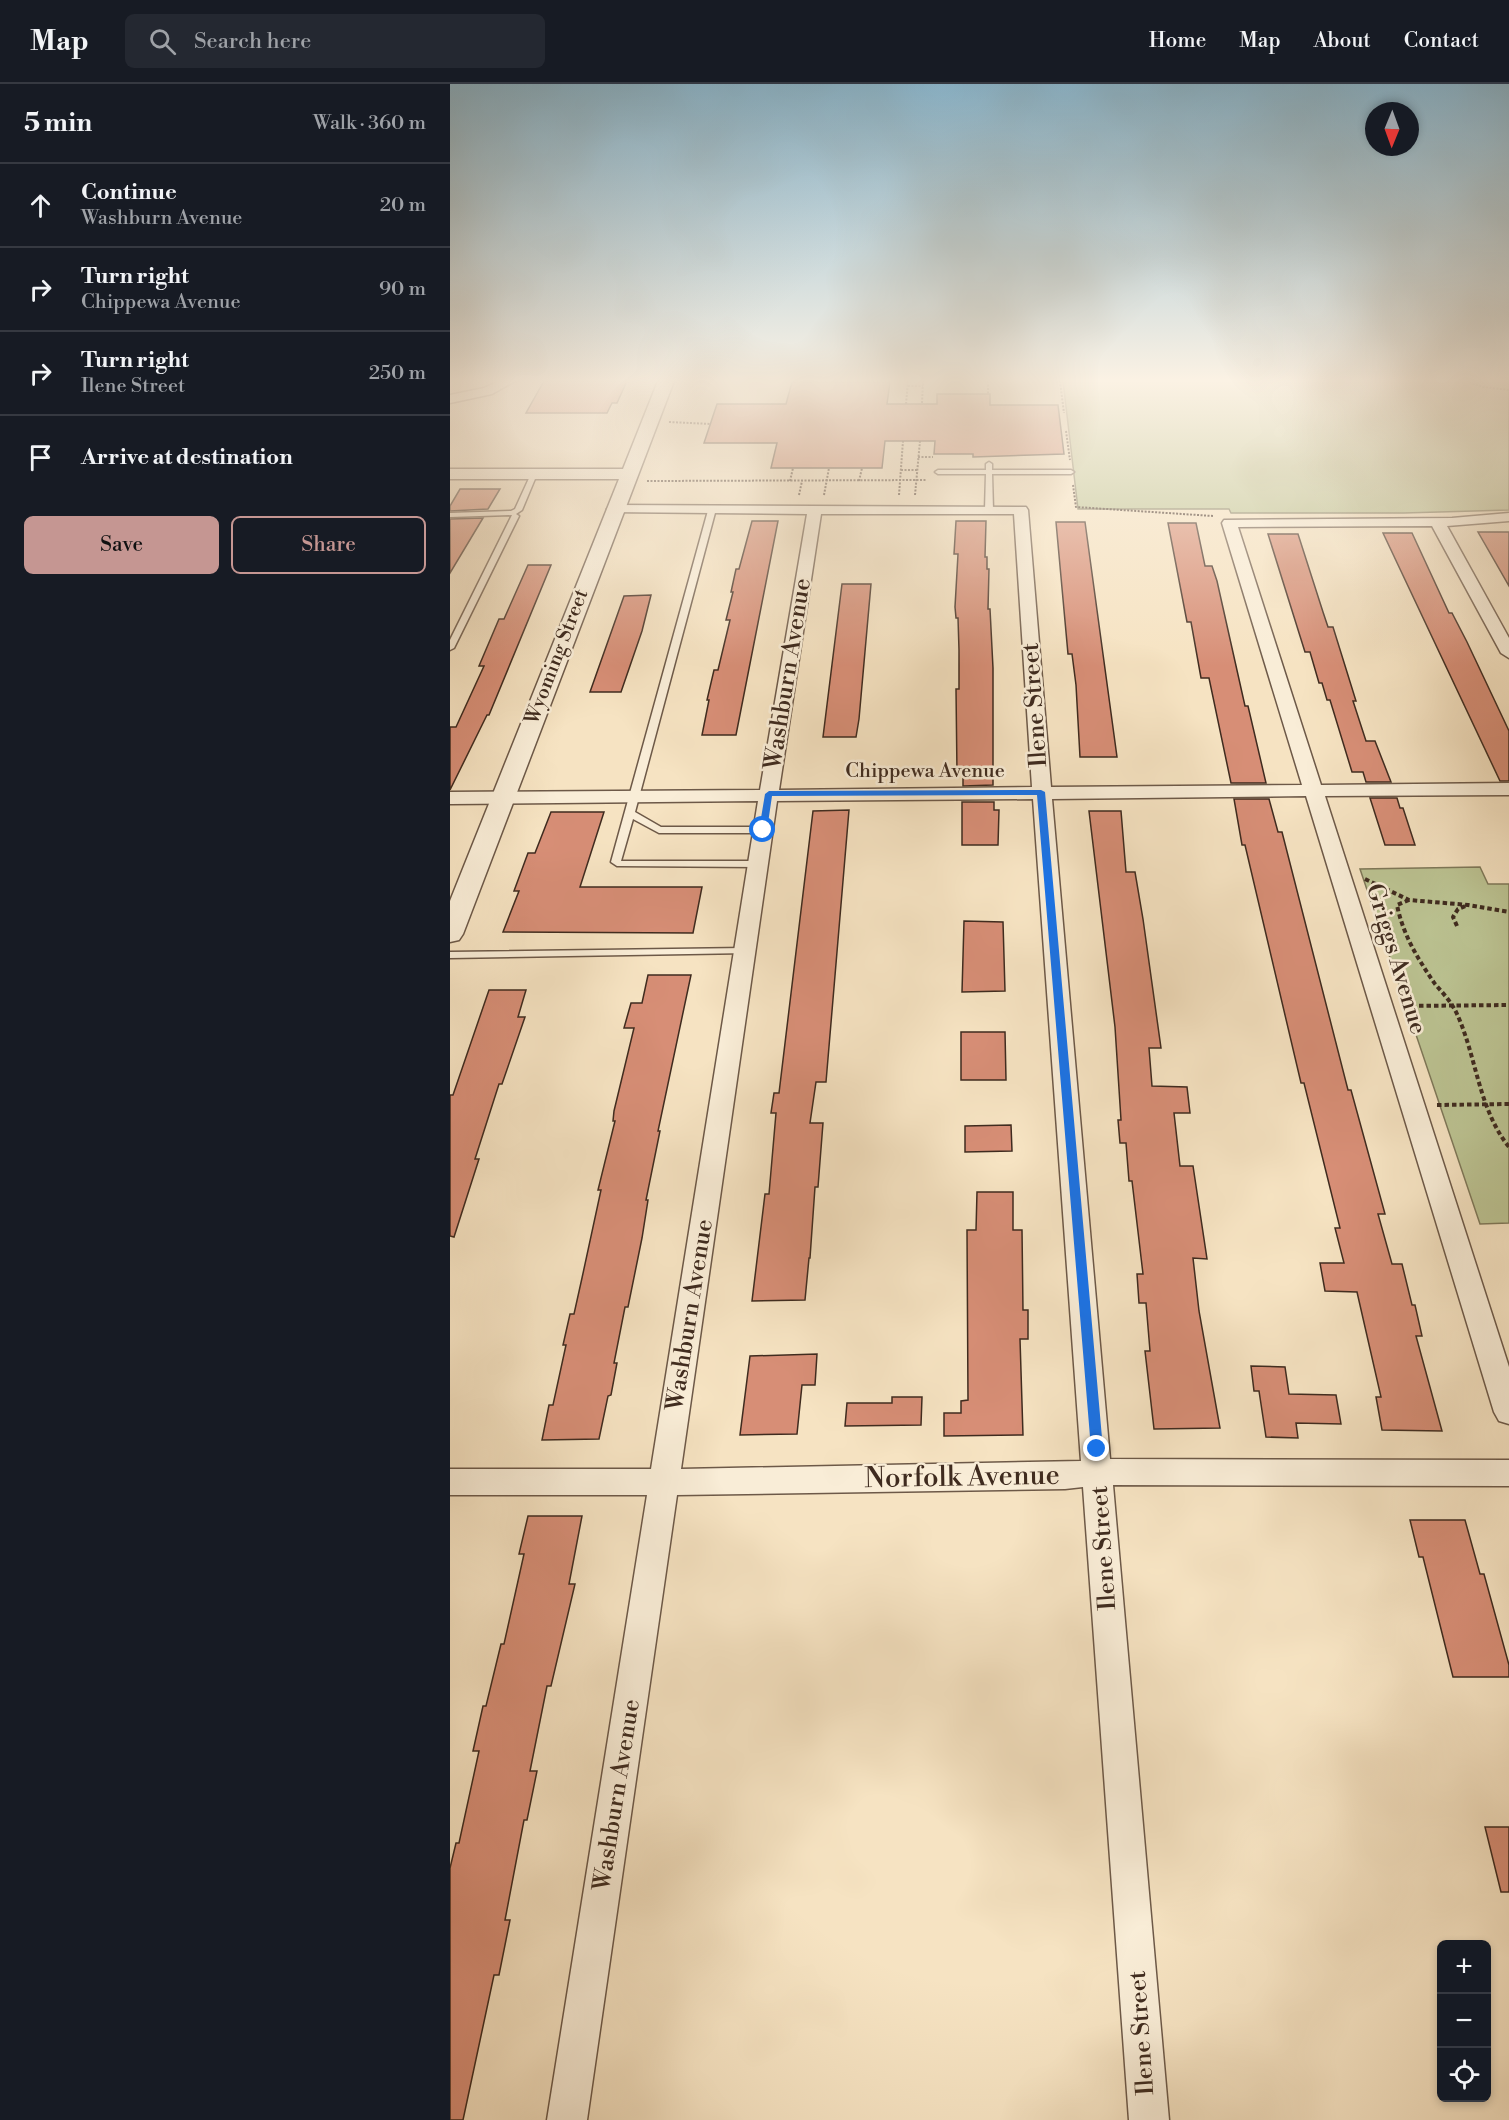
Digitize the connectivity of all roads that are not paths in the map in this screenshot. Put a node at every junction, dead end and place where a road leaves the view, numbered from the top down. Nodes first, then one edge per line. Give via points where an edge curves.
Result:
1 (533, 476) edge
2 (585, 476) edge
3 (990, 476) edge
4 (636, 478) joint
5 (818, 507) junction
6 (614, 509) junction
7 (712, 509) junction
8 (989, 510) junction
9 (450, 514) edge
10 (515, 516) dead end
11 (1509, 517) edge
12 (1437, 522) junction
13 (450, 648) edge
14 (1509, 653) edge
15 (1509, 789) edge
16 (1314, 790) junction
17 (1041, 792) junction
18 (769, 794) junction
19 (450, 798) edge
20 (503, 798) junction
21 (632, 804) junction
22 (763, 830) junction
23 (758, 864) junction
24 (450, 934) edge
25 (745, 951) junction
26 (450, 955) edge
27 (1509, 1412) edge
28 (1098, 1472) junction
29 (1509, 1473) edge
30 (450, 1482) edge
31 (665, 1482) junction
32 (567, 2120) edge
33 (1149, 2120) edge

1 - 9 lane via 518,510
2 - 4 street
3 - 8 lane
4 - 6 street, Wyoming Street
5 - 7 street
5 - 8 street
5 - 18 street, Washburn Avenue
6 - 7 street
6 - 20 street, Wyoming Street
7 - 21 lane
8 - 17 street, Ilene Street via 1021,510
10 - 13 lane
11 - 12 street
12 - 14 street
12 - 16 street, Griggs Avenue via 1225,520
15 - 16 street, Chippewa Avenue
16 - 17 street, Chippewa Avenue
16 - 27 street, Griggs Avenue
17 - 18 street, Chippewa Avenue
17 - 28 street, Ilene Street
18 - 21 street, Chippewa Avenue
18 - 22 street, Washburn Avenue
19 - 20 street, Chippewa Avenue
20 - 21 street, Chippewa Avenue
20 - 24 street, Wyoming Street
21 - 22 lane via 659,830
21 - 23 lane via 616,862
22 - 23 street, Washburn Avenue
23 - 25 street, Washburn Avenue
25 - 26 lane
25 - 31 street, Washburn Avenue
28 - 29 street, Norfolk Avenue
28 - 31 street, Norfolk Avenue via 1065,1476
28 - 33 street, Ilene Street
30 - 31 street, Norfolk Avenue
31 - 32 street, Washburn Avenue

